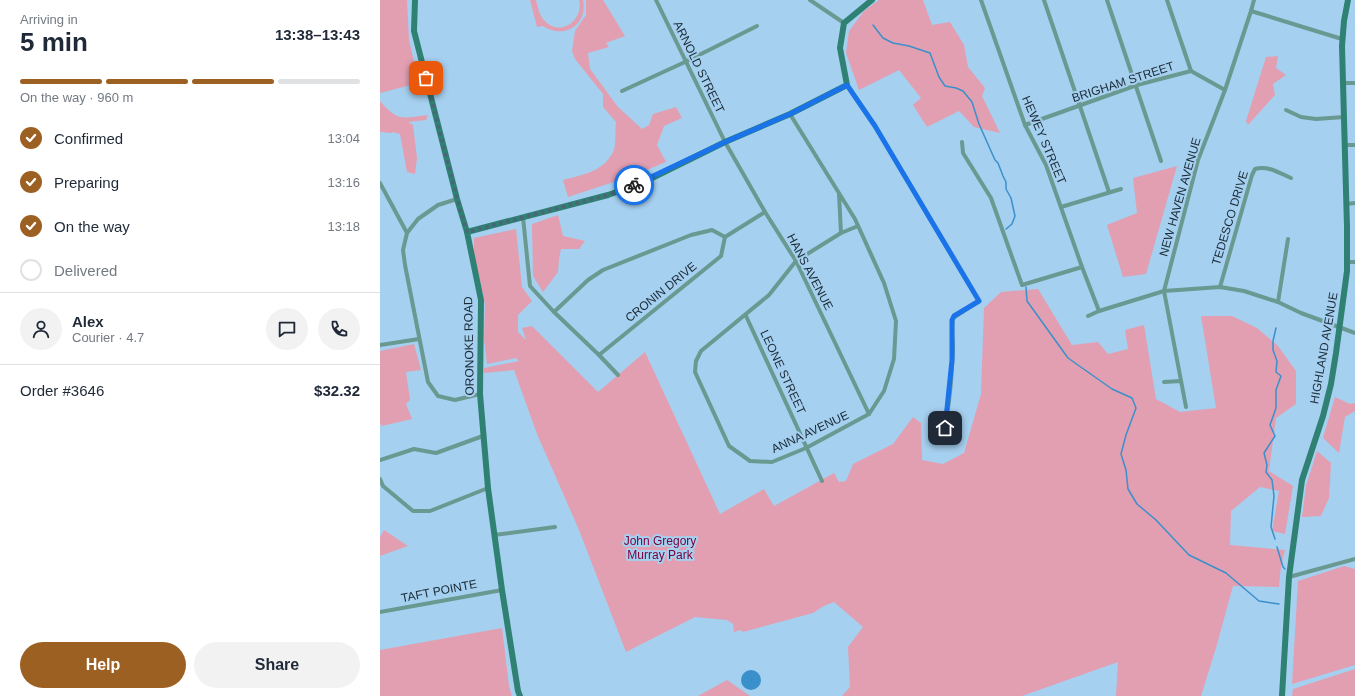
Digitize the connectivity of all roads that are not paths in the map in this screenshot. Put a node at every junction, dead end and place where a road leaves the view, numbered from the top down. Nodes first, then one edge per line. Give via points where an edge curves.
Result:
1 (415, 0) edge
2 (656, 0) edge
3 (810, 0) edge
4 (872, 0) edge
5 (981, 0) edge
6 (1044, 0) edge
7 (1107, 0) edge
8 (1167, 0) edge
9 (1254, 0) edge
10 (1348, 0) edge
11 (1251, 11) junction
12 (844, 23) junction
13 (757, 26) dead end
14 (1342, 39) junction
15 (685, 62) junction
16 (1191, 71) junction
17 (1343, 83) junction
18 (1355, 83) edge
19 (847, 85) junction
20 (1136, 85) junction
21 (1225, 90) junction
22 (622, 91) dead end
23 (1080, 106) junction
24 (1286, 110) dead end
25 (790, 114) junction
26 (1344, 117) junction
27 (1025, 125) junction
28 (725, 142) junction
29 (962, 142) dead end
30 (1345, 145) junction
31 (1355, 145) edge
32 (1161, 161) dead end
33 (1291, 178) dead end
34 (380, 183) edge
35 (1121, 189) dead end
36 (1109, 192) junction
37 (839, 194) junction
38 (457, 199) junction
39 (1355, 203) edge
40 (1346, 204) junction
41 (1061, 207) junction
42 (765, 212) junction
43 (523, 217) junction
44 (858, 226) junction
45 (467, 232) junction
46 (408, 233) junction
47 (840, 233) junction
48 (725, 237) junction
49 (1288, 239) dead end
50 (796, 261) junction
51 (1348, 262) junction
52 (1355, 262) edge
53 (1082, 267) junction
54 (1220, 287) junction
55 (1164, 291) junction
56 (1278, 302) junction
57 (1099, 311) junction
58 (554, 312) junction
59 (746, 316) junction
60 (1088, 316) dead end
61 (1340, 327) junction
62 (1355, 333) edge
63 (419, 339) junction
64 (380, 345) edge
65 (599, 355) junction
66 (618, 375) dead end
67 (1181, 381) junction
68 (1164, 382) dead end
69 (480, 394) junction
70 (1186, 406) dead end
71 (870, 414) junction
72 (483, 436) junction
73 (941, 437) dead end
74 (806, 448) junction
75 (380, 460) edge
76 (380, 479) edge
77 (822, 481) dead end
78 (488, 488) junction
79 (555, 527) dead end
80 (494, 535) junction
81 (1355, 559) edge
82 (1289, 576) junction
83 (502, 590) junction
84 (380, 612) edge
85 (520, 696) edge
86 (1282, 696) edge

1 - 38 street, ORONOKE ROAD via 414,31
2 - 15 street, ARNOLD STREET
3 - 12 street
4 - 12 street
5 - 27 street, HEWEY STREET
6 - 23 street
7 - 20 street
8 - 16 street
9 - 11 street, NEW HAVEN AVENUE
10 - 14 street, HIGHLAND AVENUE
11 - 14 street
11 - 21 street, NEW HAVEN AVENUE
12 - 19 street via 840,48
13 - 15 street
14 - 17 street, HIGHLAND AVENUE
15 - 22 street
15 - 28 street, ARNOLD STREET
16 - 20 street, BRIGHAM STREET
16 - 21 street, BRIGHAM STREET
17 - 18 street
17 - 26 street, HIGHLAND AVENUE
19 - 25 street
19 - 73 street via 875,126 979,301 954,316 946,424
20 - 23 street, BRIGHAM STREET
20 - 32 street
21 - 55 street, NEW HAVEN AVENUE via 1198,160
23 - 27 street, BRIGHAM STREET
23 - 36 street
24 - 26 street via 1301,117 1316,119
25 - 28 street
25 - 37 street
26 - 30 street, HIGHLAND AVENUE
27 - 41 street, HEWEY STREET via 1046,165
28 - 42 street, HANS AVENUE
28 - 43 street via 644,182 608,195
29 - 53 street via 963,153 991,198 1022,285
30 - 31 street
30 - 40 street, HIGHLAND AVENUE
33 - 54 street, TEDESCO DRIVE via 1267,168 1255,169
34 - 46 street
35 - 36 street
36 - 41 street
37 - 44 street
37 - 47 street
38 - 45 street, ORONOKE ROAD
38 - 46 street via 438,205 418,219
39 - 40 street
40 - 51 street, HIGHLAND AVENUE
41 - 53 street, HEWEY STREET
42 - 48 street
42 - 50 street, HANS AVENUE
43 - 45 street
43 - 58 street via 530,286
44 - 47 street, ANNA AVENUE
44 - 71 street via 884,283 896,321 894,359 884,391
45 - 69 street, ORONOKE ROAD via 481,300
46 - 63 street via 403,250
47 - 50 street, ANNA AVENUE
48 - 58 street via 712,230 691,235 603,270 588,280
48 - 65 street, CRONIN DRIVE via 721,256
49 - 56 street
50 - 59 street, ANNA AVENUE via 769,295
50 - 71 street, HANS AVENUE
51 - 52 street
51 - 61 street, HIGHLAND AVENUE
53 - 57 street, HEWEY STREET
54 - 55 street
54 - 56 street via 1244,291
55 - 57 street
55 - 67 street, NEW HAVEN AVENUE
56 - 61 street
57 - 60 street
58 - 65 street
59 - 74 street, LEONE STREET
59 - 74 street, ANNA AVENUE via 702,351 696,361 695,372 728,446 750,461 772,462
61 - 62 street
61 - 82 street, HIGHLAND AVENUE via 1326,403 1302,480
63 - 64 street
63 - 69 street via 428,382 438,396 456,400
65 - 66 street
67 - 68 street
67 - 70 street, NEW HAVEN AVENUE
69 - 72 street, ORONOKE ROAD
71 - 74 street, ANNA AVENUE
72 - 75 street via 436,453 414,448
72 - 78 street, ORONOKE ROAD
74 - 77 street, LEONE STREET
76 - 78 street via 383,486 413,511 430,511
78 - 80 street, ORONOKE ROAD
79 - 80 street
80 - 83 street, ORONOKE ROAD
81 - 82 street
82 - 86 street, HIGHLAND AVENUE
83 - 84 street, TAFT POINTE
83 - 85 street, ORONOKE ROAD

